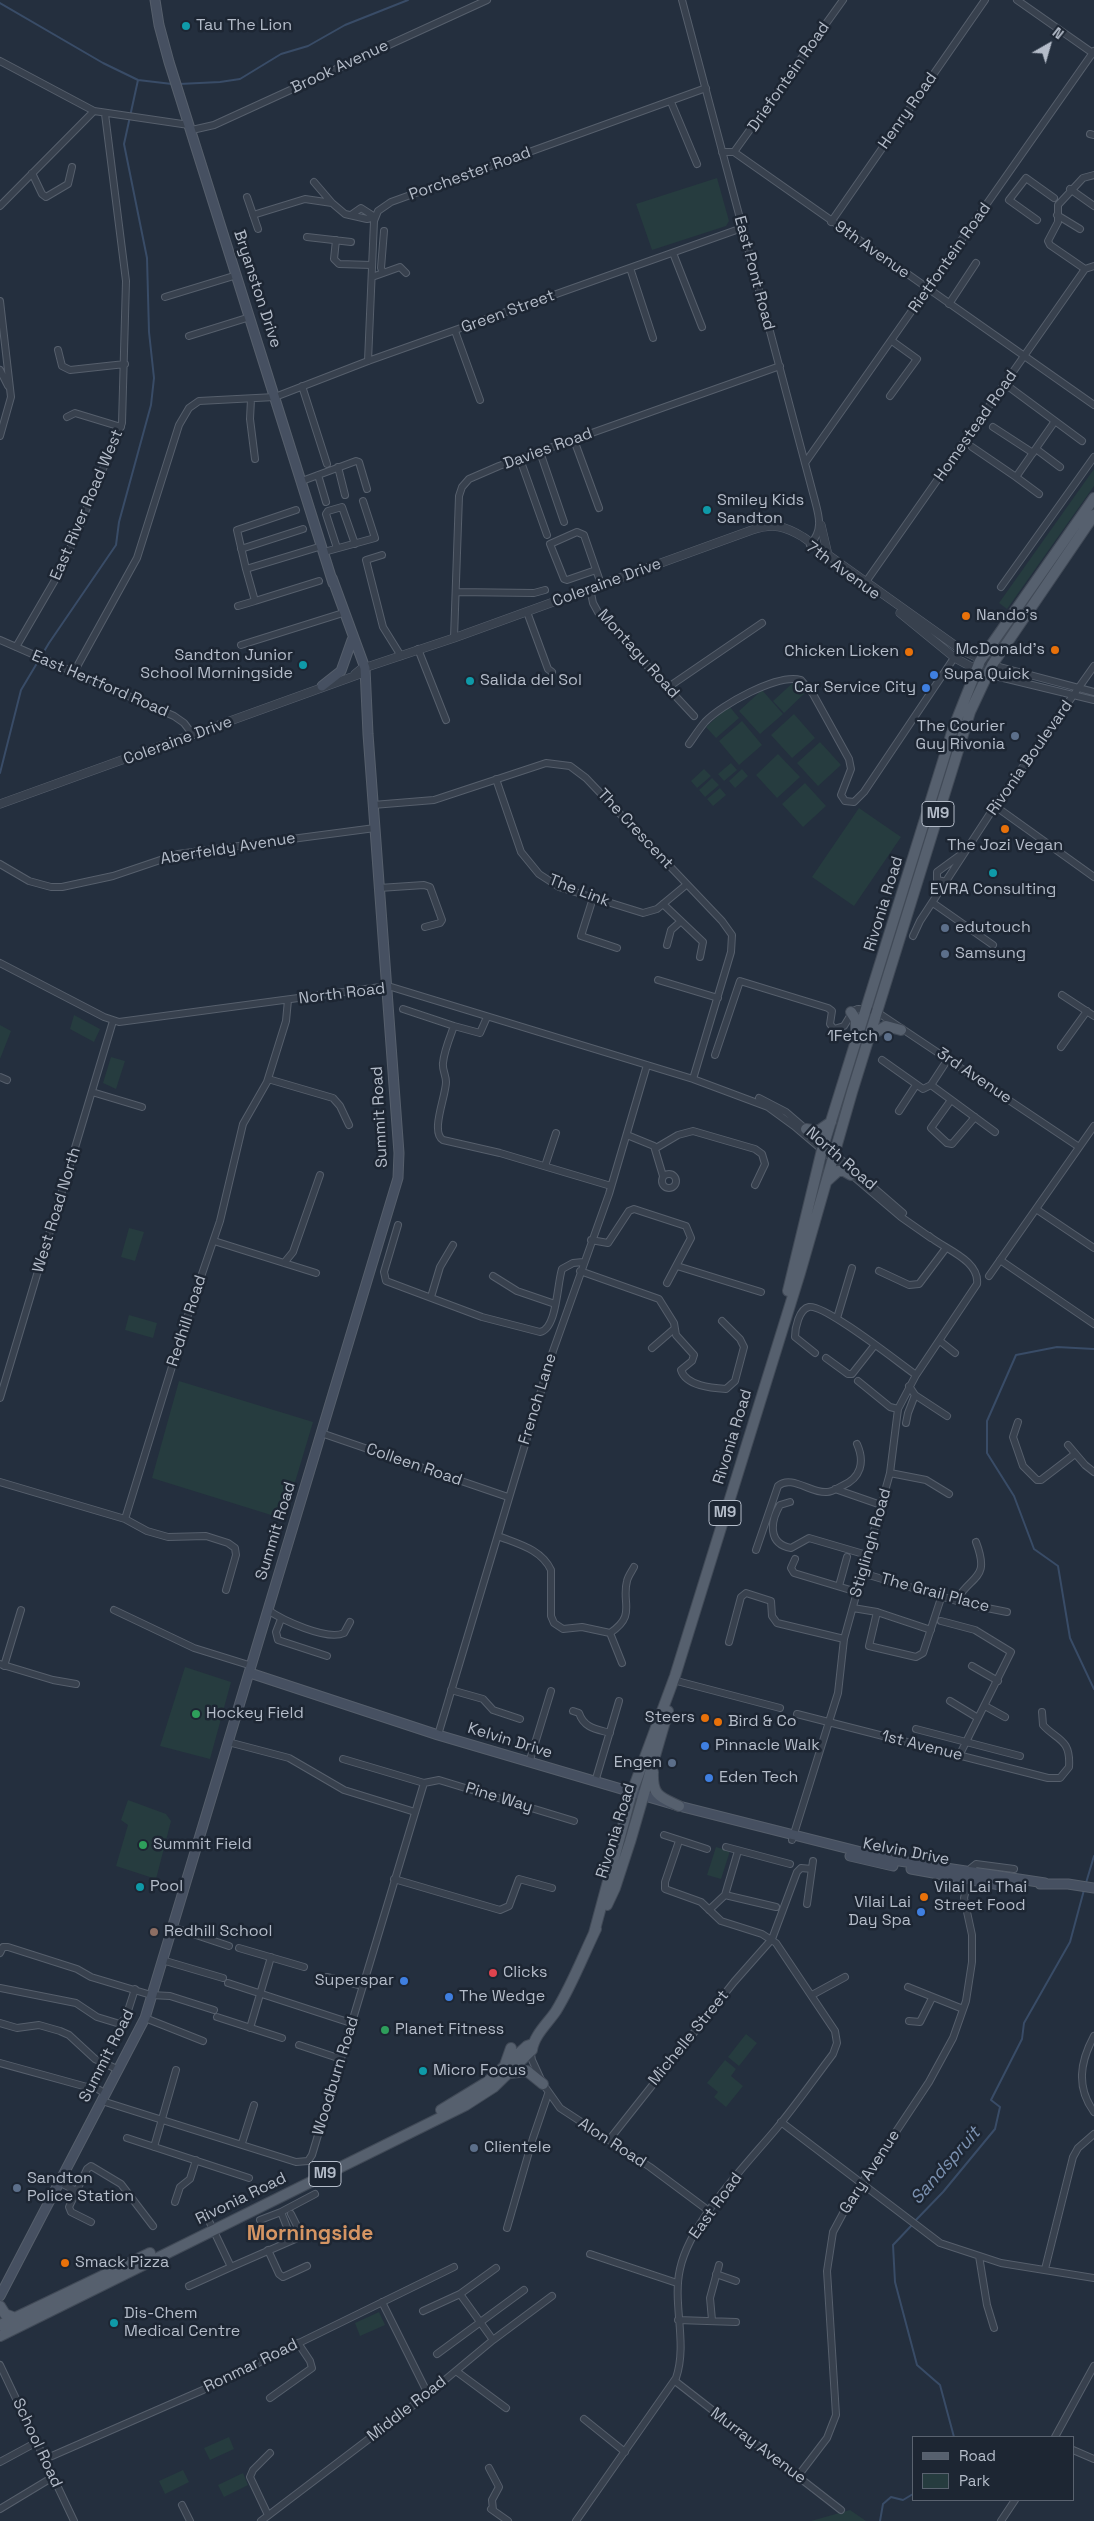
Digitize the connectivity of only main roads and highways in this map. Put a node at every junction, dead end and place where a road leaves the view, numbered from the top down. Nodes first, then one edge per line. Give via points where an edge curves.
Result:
1 (157, 3) edge
2 (1094, 498) edge
3 (1094, 515) edge
4 (332, 578) junction
5 (352, 640) junction
6 (362, 671) junction
7 (322, 686) road end
8 (872, 1011) junction
9 (851, 1012) road end
10 (901, 1030) road end
11 (871, 1034) junction
12 (849, 1070) junction
13 (832, 1120) junction
14 (806, 1129) road end
15 (850, 1174) road end
16 (825, 1184) junction
17 (775, 1350) junction
18 (251, 1670) junction
19 (674, 1679) junction
20 (654, 1758) junction
21 (632, 1792) junction
22 (643, 1796) junction
23 (679, 1806) junction
24 (1094, 1888) edge
25 (594, 1934) junction
26 (526, 2051) junction
27 (505, 2072) junction
28 (543, 2084) road end
29 (212, 2226) junction
30 (103, 2275) junction
31 (116, 2278) junction
32 (0, 2296) edge
33 (0, 2306) edge
34 (15, 2318) junction
35 (0, 2325) edge
36 (0, 2336) edge

1 - 4 main road, Bryanston Drive via 170,62
2 - 8 main road, Rivonia Road / M9 via 978,666 953,729
3 - 8 main road, Rivonia Road / M9 via 990,670 970,712
4 - 5 main road, Bryanston Drive
4 - 6 main road, Bryanston Drive
5 - 6 main road, Bryanston Drive
5 - 7 main road via 341,671
6 - 18 main road, Summit Road via 388,986 398,1178
8 - 11 main road, Rivonia Road / M9
8 - 12 main road, Rivonia Road / M9
9 - 12 main road via 857,1027 848,1060
10 - 11 main road via 886,1026
11 - 16 main road, Rivonia Road / M9
12 - 13 main road, Rivonia Road / M9
13 - 14 main road via 818,1131
13 - 17 main road, Rivonia Road / M9
15 - 16 main road via 838,1171
16 - 17 main road, Rivonia Road / M9
17 - 19 main road, Rivonia Road / M9
18 - 21 main road, Kelvin Drive via 438,1735
18 - 32 main road, Summit Road via 145,2018
19 - 20 main road, Rivonia Road / M9
19 - 21 main road, Rivonia Road / M9
20 - 22 main road, Rivonia Road / M9
20 - 23 main road via 656,1792
21 - 22 main road, Kelvin Drive
21 - 25 main road, Rivonia Road / M9
22 - 23 main road, Kelvin Drive
22 - 25 main road, Rivonia Road / M9 via 616,1888
23 - 24 main road, Kelvin Drive via 793,1838 969,1876
25 - 26 main road, Rivonia Road / M9 via 556,2011
26 - 27 main road
26 - 27 main road, Rivonia Road / M9
27 - 28 main road via 526,2071
27 - 29 main road, Rivonia Road / M9 via 462,2099
29 - 30 main road, Rivonia Road / M9
29 - 31 main road, Rivonia Road / M9
30 - 31 main road
30 - 34 main road, Rivonia Road / M9
31 - 36 main road, Rivonia Road / M9
33 - 34 main road via 5,2314
34 - 35 main road, Rivonia Road / M9

